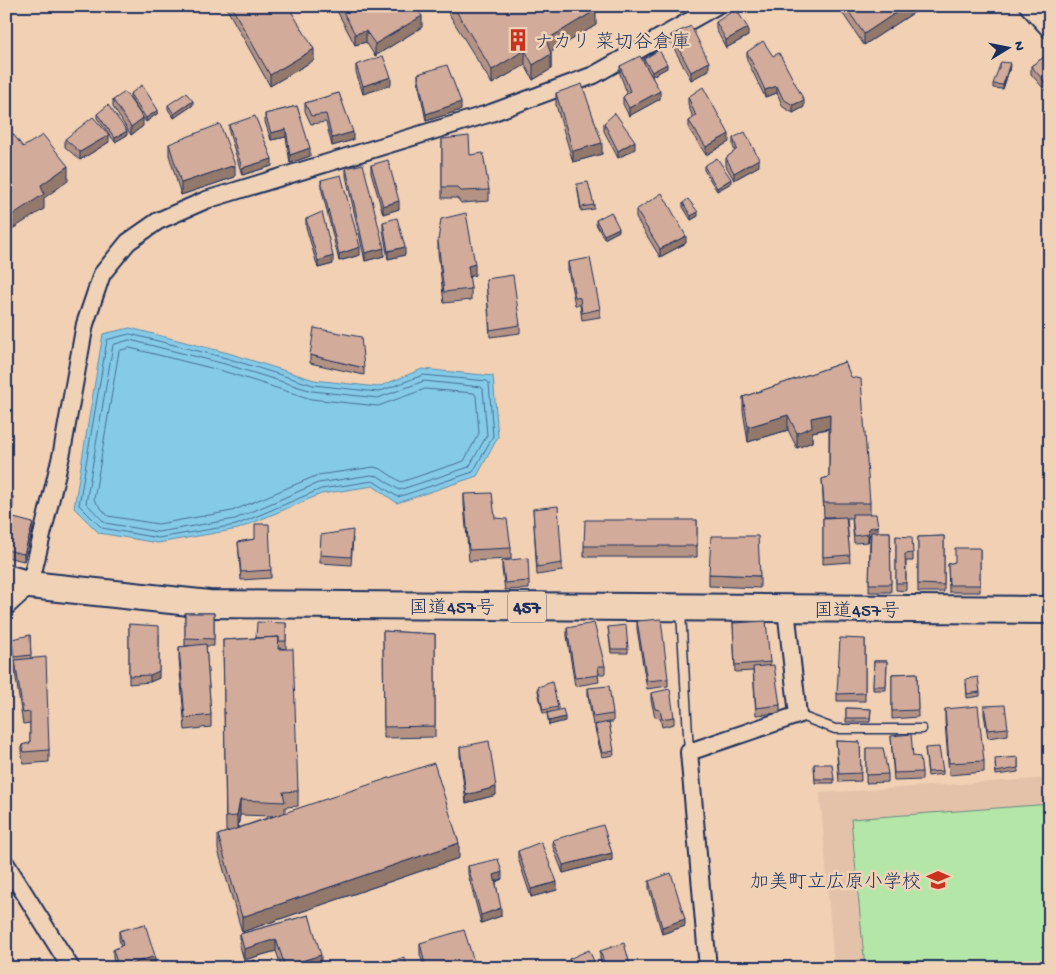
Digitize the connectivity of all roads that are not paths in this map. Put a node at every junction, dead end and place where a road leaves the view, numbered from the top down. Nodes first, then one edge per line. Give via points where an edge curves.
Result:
1 (716, 6) edge
2 (1028, 6) edge
3 (1050, 30) edge
4 (18, 581) edge
5 (6, 607) edge
6 (681, 608) junction
7 (786, 609) junction
8 (1050, 610) edge
9 (798, 715) junction
10 (922, 729) dead end
11 (690, 752) junction
12 (6, 864) edge
13 (71, 968) edge
14 (708, 968) edge

1 - 4 street via 594,75 491,112 206,200 158,221 128,242 102,274 86,324 62,452
2 - 3 street
4 - 5 street
4 - 6 highway, 国道457号 / 457 via 209,604
6 - 7 highway, 国道457号 / 457
6 - 11 lane
7 - 8 highway, 国道457号 / 457
7 - 9 street
9 - 10 lane via 835,729
9 - 11 street
11 - 14 street
12 - 13 street

